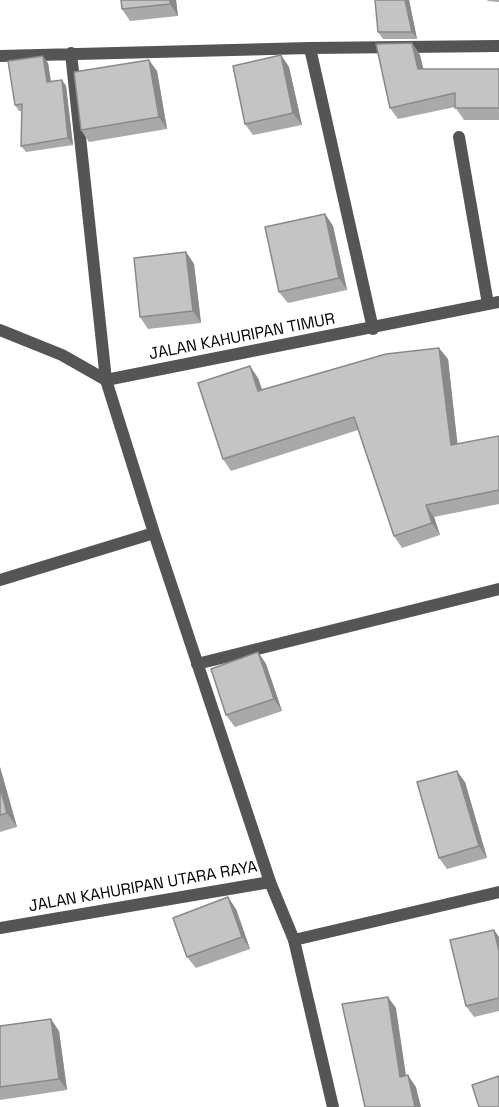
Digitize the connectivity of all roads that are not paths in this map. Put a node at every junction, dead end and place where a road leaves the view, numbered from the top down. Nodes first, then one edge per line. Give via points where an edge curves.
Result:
1 (499, 46) edge
2 (310, 48) junction
3 (71, 53) junction
4 (0, 56) edge
5 (459, 137) dead end
6 (493, 303) edge
7 (373, 329) junction
8 (0, 330) edge
9 (106, 380) junction
10 (154, 533) junction
11 (0, 580) edge
12 (499, 589) edge
13 (197, 664) junction
14 (270, 882) junction
15 (499, 892) edge
16 (0, 928) edge
17 (294, 940) junction
18 (333, 1107) edge

1 - 2 street
2 - 3 street
2 - 7 street
3 - 4 street
3 - 9 street
5 - 6 street
6 - 7 street, JALAN KAHURIPAN TIMUR
7 - 9 street, JALAN KAHURIPAN TIMUR
8 - 9 street via 62,355
9 - 10 street
10 - 11 street
10 - 13 street
12 - 13 street
13 - 14 street
14 - 16 street, JALAN KAHURIPAN UTARA RAYA
14 - 17 street, JALAN KAHURIPAN UTARA RAYA
15 - 17 street
17 - 18 street, JALAN KAHURIPAN UTARA RAYA

